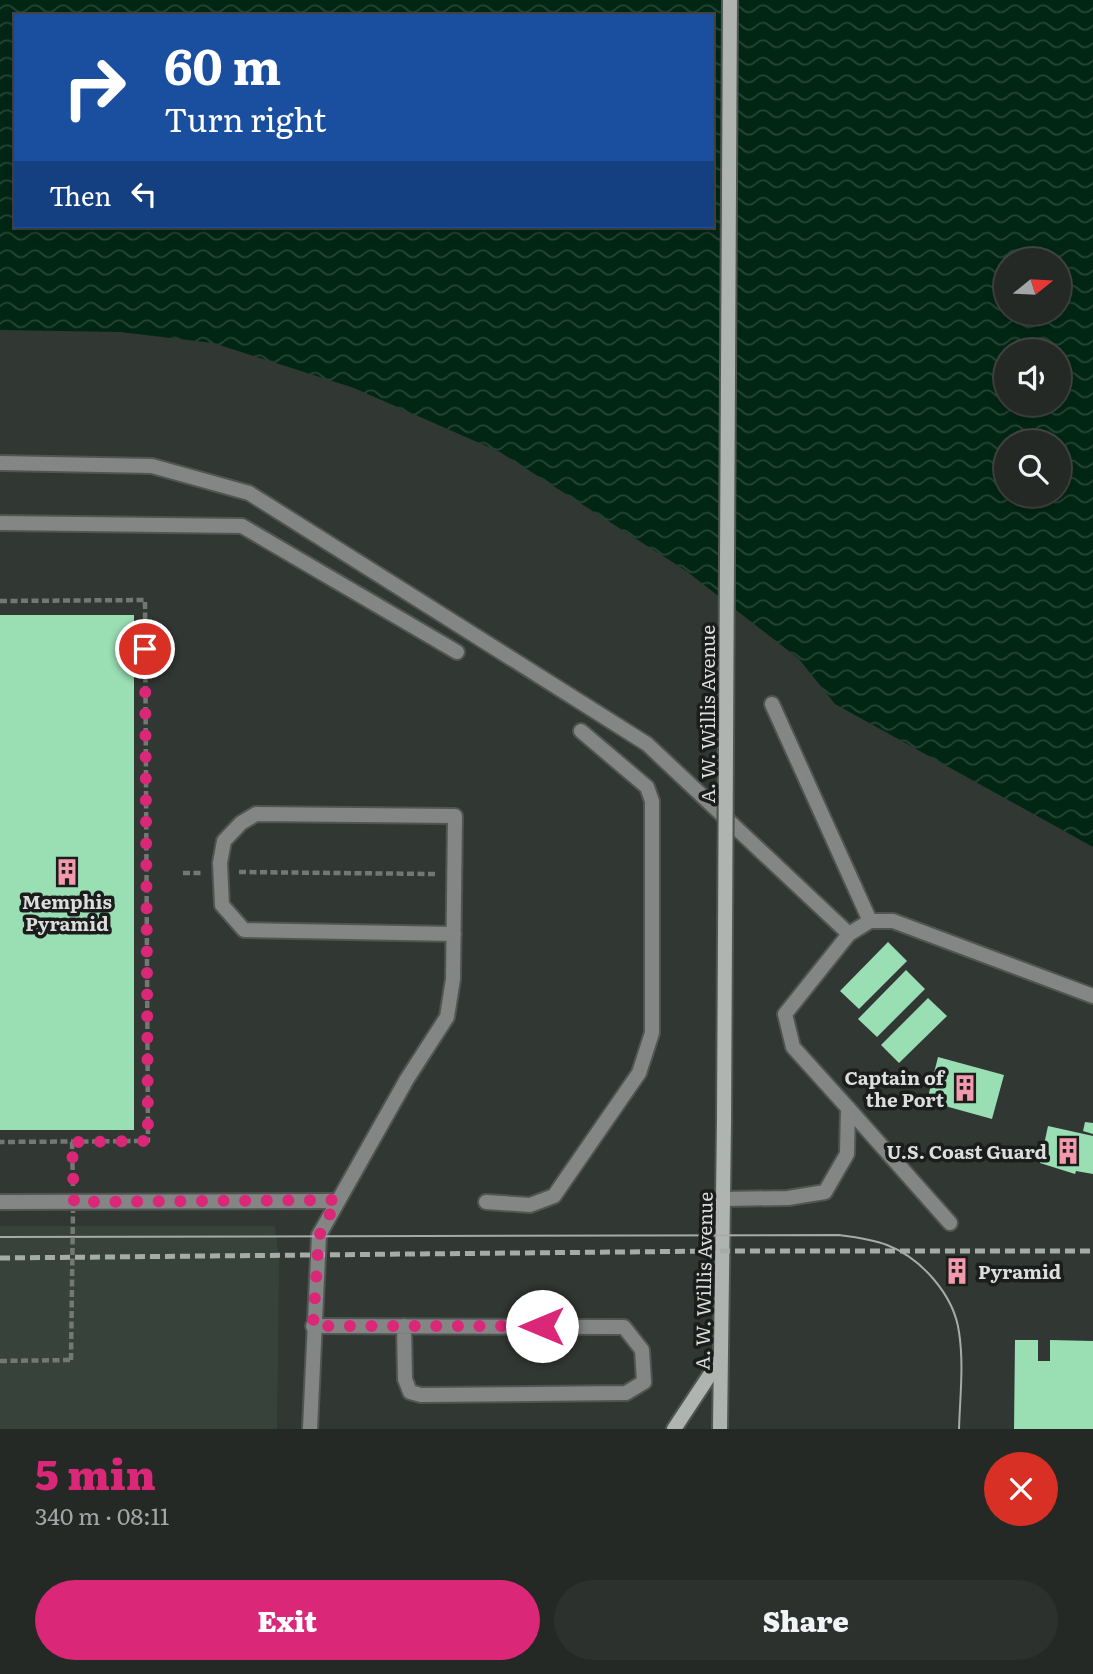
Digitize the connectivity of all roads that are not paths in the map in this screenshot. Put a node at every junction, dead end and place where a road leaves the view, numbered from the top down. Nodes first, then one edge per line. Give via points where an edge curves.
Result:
1 (730, 0) edge
2 (0, 463) edge
3 (0, 523) edge
4 (457, 652) dead end
5 (772, 704) dead end
6 (581, 731) dead end
7 (870, 921) junction
8 (454, 934) junction
9 (849, 934) junction
10 (1093, 996) edge
11 (848, 1108) junction
12 (723, 1199) junction
13 (337, 1200) junction
14 (0, 1202) edge
15 (486, 1202) dead end
16 (950, 1223) dead end
17 (313, 1326) junction
18 (404, 1326) junction
19 (720, 1359) junction
20 (310, 1429) edge
21 (674, 1429) edge
22 (720, 1429) edge

1 - 12 main road, A. W. Willis Avenue, bridge
2 - 9 lane via 152,466 249,493 648,744
3 - 4 lane via 242,526
5 - 7 lane
6 - 15 lane via 647,787 652,801 652,1033 639,1073 554,1196 530,1205
7 - 9 lane
7 - 10 lane via 892,921
8 - 8 lane via 244,930 222,905 224,841 256,814 455,816
8 - 13 lane via 447,1017
9 - 11 lane via 785,1014 793,1047
11 - 12 lane via 847,1154 825,1192
11 - 16 lane
12 - 19 main road, A. W. Willis Avenue
13 - 14 lane via 73,1207
13 - 17 lane via 319,1236
17 - 18 lane
17 - 20 lane
18 - 18 lane via 624,1327 642,1350 644,1382 626,1392 421,1395 410,1392 405,1379
19 - 21 main road
19 - 22 main road, A. W. Willis Avenue

